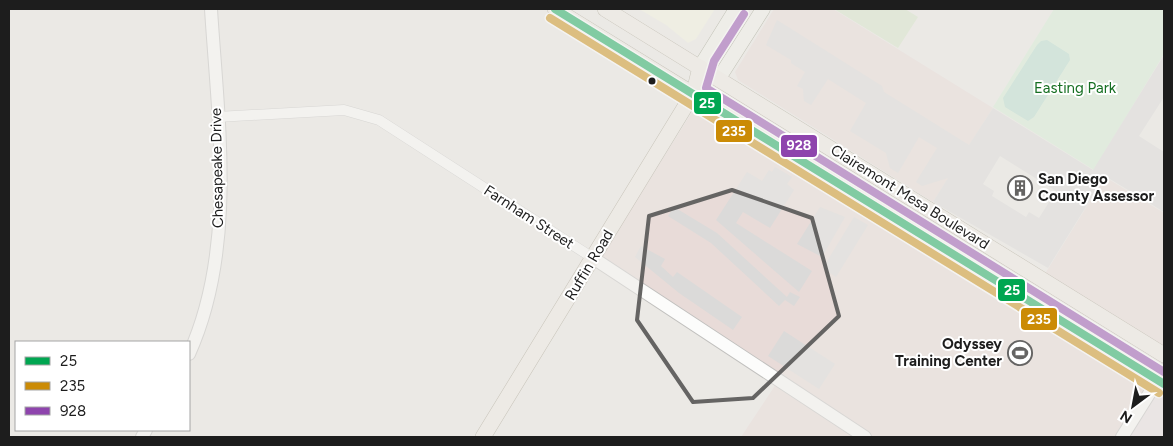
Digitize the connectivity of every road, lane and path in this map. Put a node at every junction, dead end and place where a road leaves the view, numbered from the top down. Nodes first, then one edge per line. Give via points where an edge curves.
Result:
1 (211, 9) edge
2 (556, 9) edge
3 (605, 9) edge
4 (736, 9) edge
5 (763, 9) edge
6 (700, 67) junction
7 (719, 78) junction
8 (694, 92) junction
9 (217, 117) junction
10 (593, 258) junction
11 (190, 351) edge
12 (1164, 355) edge
13 (1162, 378) edge
14 (483, 437) edge
15 (865, 437) edge
16 (1122, 437) edge

1 - 9 street, Chesapeake Drive
2 - 8 main road, Clairemont Mesa Boulevard
3 - 6 main road, Clairemont Mesa Boulevard
4 - 6 main road, Ruffin Road
5 - 7 main road, Ruffin Road
6 - 7 main road, Clairemont Mesa Boulevard
6 - 8 main road, Ruffin Road
7 - 8 main road, Ruffin Road
7 - 12 main road, Clairemont Mesa Boulevard
8 - 10 main road, Ruffin Road
8 - 13 main road, Clairemont Mesa Boulevard
9 - 10 street, Farnham Street via 344,110 379,120
9 - 11 street, Chesapeake Drive via 221,194 218,241 203,314
10 - 14 main road, Ruffin Road
10 - 15 street, Farnham Street
13 - 16 street

